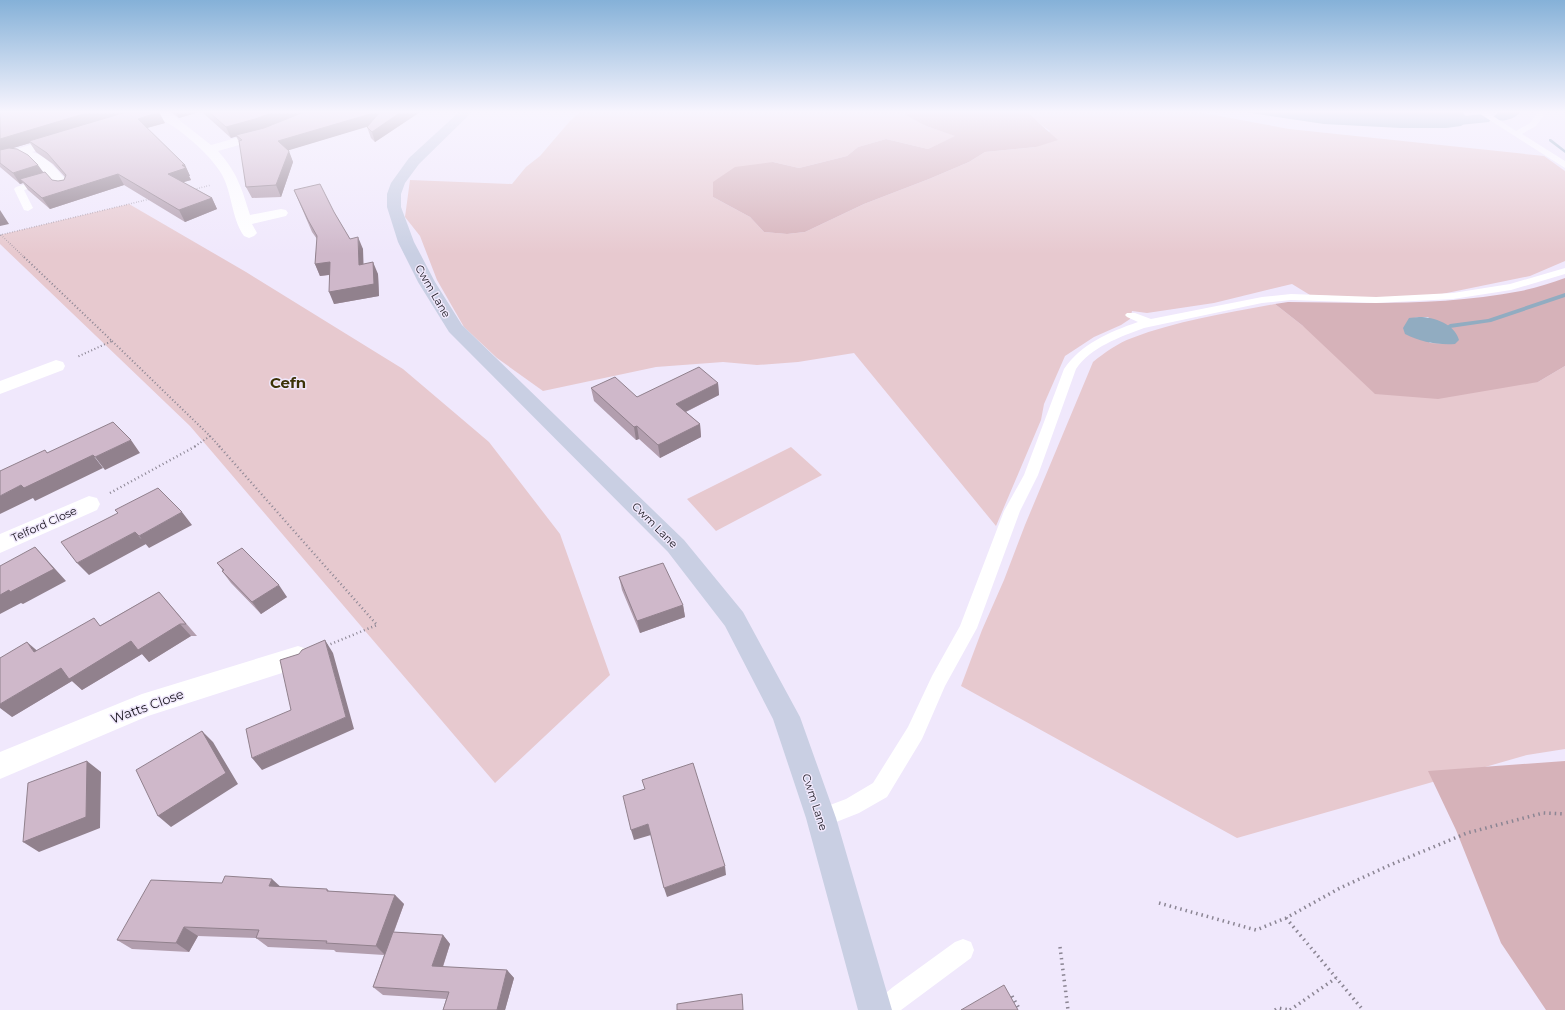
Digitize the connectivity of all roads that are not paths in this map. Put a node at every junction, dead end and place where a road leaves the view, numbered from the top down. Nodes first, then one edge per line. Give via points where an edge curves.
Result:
1 (37, 159) edge
2 (217, 159) edge
3 (416, 159) edge
4 (1556, 159) edge
5 (1565, 165) edge
6 (60, 182) joint
7 (28, 208) dead end
8 (282, 213) dead end
9 (1565, 271) edge
10 (1300, 289) dead end
11 (1282, 298) junction
12 (1136, 313) dead end
13 (1149, 323) junction
14 (56, 366) road end
15 (0, 388) edge
16 (89, 504) road end
17 (0, 544) edge
18 (298, 657) edge
19 (0, 766) edge
20 (821, 818) junction
21 (963, 950) dead end
22 (875, 1010) edge
23 (883, 1010) edge

1 - 6 street
2 - 8 street via 233,180 246,227
3 - 20 street, Cwm Lane via 400,180 394,194 396,217 432,294 455,328 676,546 734,619 786,717
4 - 5 lane
6 - 7 lane via 19,189
9 - 11 lane via 1511,287 1453,296 1376,300
10 - 11 lane
11 - 13 lane via 1262,300 1207,315
12 - 13 lane
13 - 20 lane via 1122,332 1087,350 1070,369 1046,436 1012,511 968,628 938,682 915,733 880,790 852,806
14 - 15 street
16 - 17 street, Telford Close
18 - 19 street, Watts Close via 142,706
20 - 22 street, Cwm Lane
21 - 23 lane

